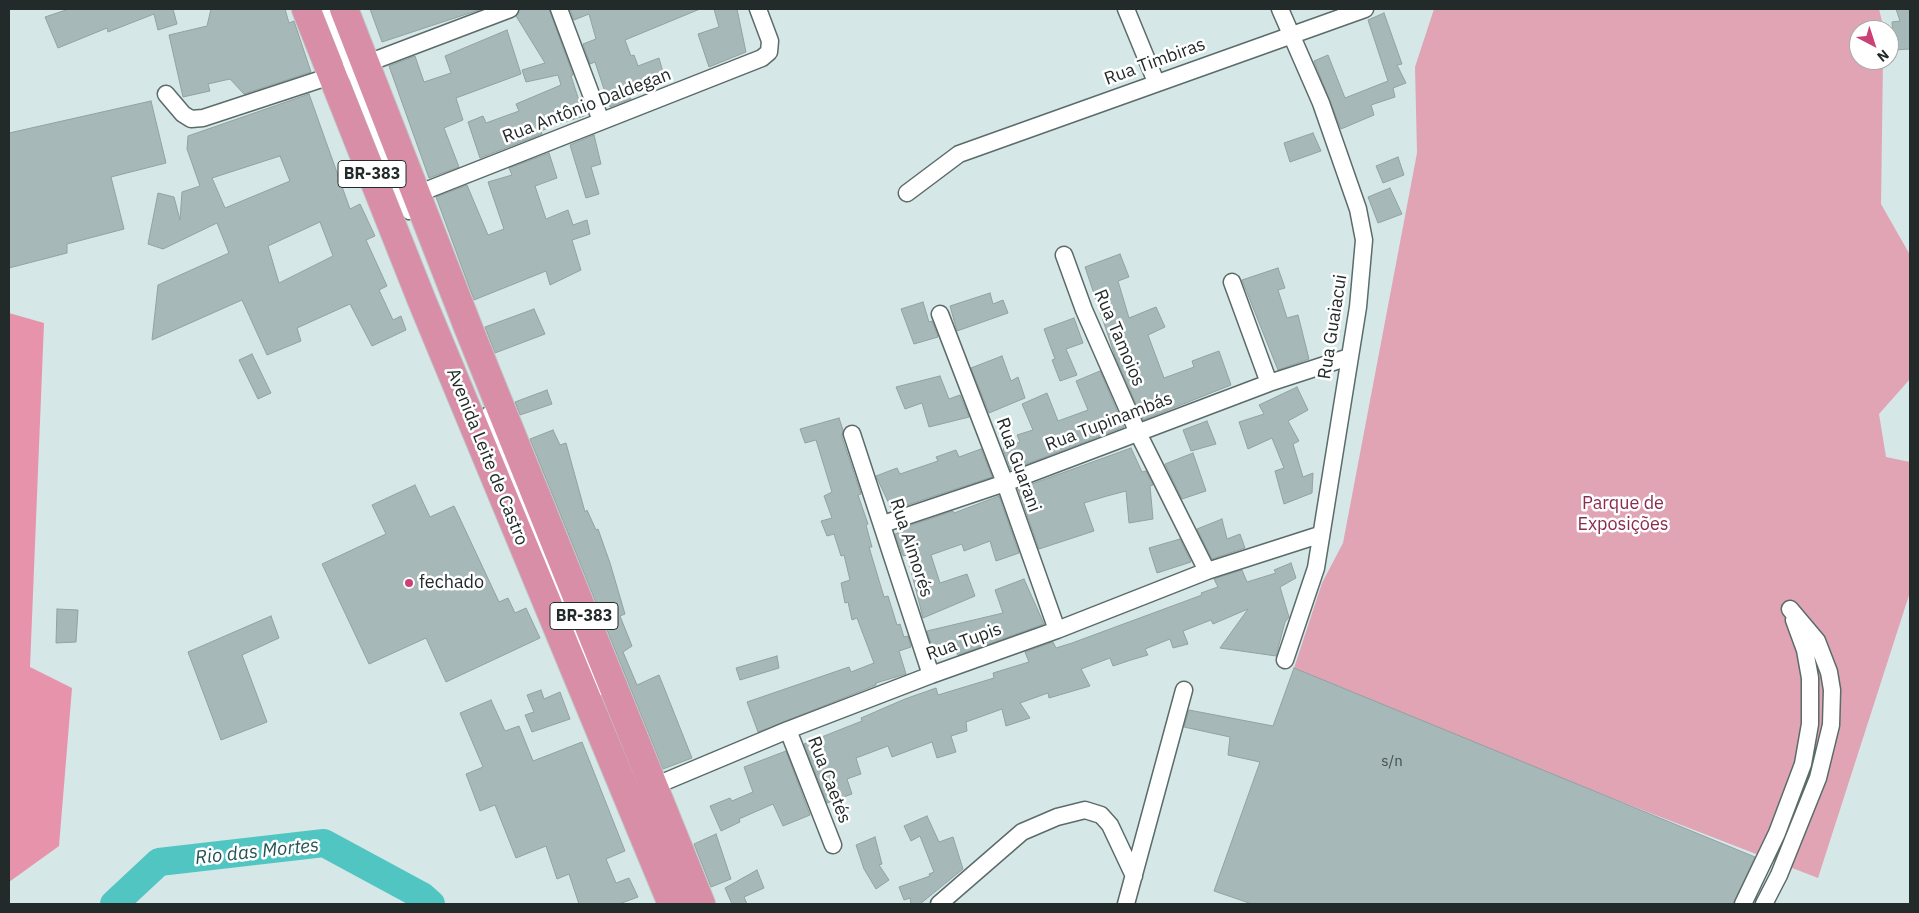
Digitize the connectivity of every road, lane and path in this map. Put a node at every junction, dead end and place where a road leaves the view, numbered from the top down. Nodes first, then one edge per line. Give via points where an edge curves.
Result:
1 (306, 9) edge
2 (328, 9) edge
3 (344, 9) edge
4 (510, 9) edge
5 (559, 9) edge
6 (758, 9) edge
7 (1126, 9) edge
8 (1280, 9) edge
9 (1365, 9) edge
10 (1292, 34) junction
11 (350, 70) junction
12 (1156, 82) junction
13 (166, 94) dead end
14 (602, 121) junction
15 (907, 193) dead end
16 (417, 194) junction
17 (413, 223) dead end
18 (1064, 255) dead end
19 (1232, 282) dead end
20 (940, 314) dead end
21 (1349, 357) junction
22 (1269, 383) junction
23 (485, 404) dead end
24 (1138, 433) junction
25 (852, 434) dead end
26 (1005, 483) junction
27 (883, 524) junction
28 (1319, 535) junction
29 (1207, 571) junction
30 (1056, 630) junction
31 (1285, 660) dead end
32 (931, 675) junction
33 (1184, 690) dead end
34 (601, 698) dead end
35 (608, 716) dead end
36 (788, 730) junction
37 (641, 796) junction
38 (833, 845) dead end
39 (1134, 876) junction
40 (1746, 903) edge
41 (672, 904) edge
42 (684, 904) edge
43 (701, 904) edge
44 (939, 904) edge
45 (1126, 904) edge
46 (1764, 904) edge

1 - 11 highway, Avenida Leite de Castro / BR-383
2 - 11 street
3 - 11 highway, Avenida Leite de Castro / BR-383
4 - 11 street
5 - 14 street
6 - 14 street, Rua Antônio Daldegan via 770,41 769,52 762,58
7 - 12 street
8 - 10 street, Rua Guaiacui
9 - 10 street, Rua Timbiras
10 - 12 street, Rua Timbiras
10 - 21 street, Rua Guaiacui via 1321,103 1358,208 1364,240
11 - 13 street via 203,118 191,119 182,114
11 - 16 highway, Avenida Leite de Castro / BR-383
11 - 17 street
11 - 37 highway, Avenida Leite de Castro / BR-383 via 541,590
12 - 15 street, Rua Timbiras via 959,154
14 - 16 street, Rua Antônio Daldegan
16 - 37 highway, Avenida Leite de Castro / BR-383
18 - 24 street, Rua Tamoios via 1084,310
19 - 22 street
20 - 26 street, Rua Guarani
21 - 22 street, Rua Tupinambás
21 - 28 street, Rua Guaiacui
22 - 24 street, Rua Tupinambás
23 - 34 street
24 - 26 street, Rua Tupinambás
24 - 29 street, Rua Tamoios
25 - 27 street, Rua Aimorés
26 - 27 street, Rua Tupinambás
26 - 30 street, Rua Guarani
27 - 32 street, Rua Aimorés
28 - 29 street, Rua Tupis
28 - 31 street, Rua Guaiacui via 1316,568
29 - 30 street, Rua Tupis
30 - 32 street, Rua Tupis
32 - 36 street, Rua Tupis
33 - 39 street
35 - 37 street
36 - 37 street, Rua Tupis
36 - 38 street, Rua Caetés
37 - 41 highway, Avenida Leite de Castro / BR-383
37 - 42 street
37 - 43 highway, Avenida Leite de Castro / BR-383
39 - 44 street via 1110,825 1101,815 1085,810 1057,817 1022,832
39 - 45 street
40 - 46 street via 1803,764 1810,724 1810,678 1805,650 1790,609 1816,641 1829,672 1831,725 1818,778

